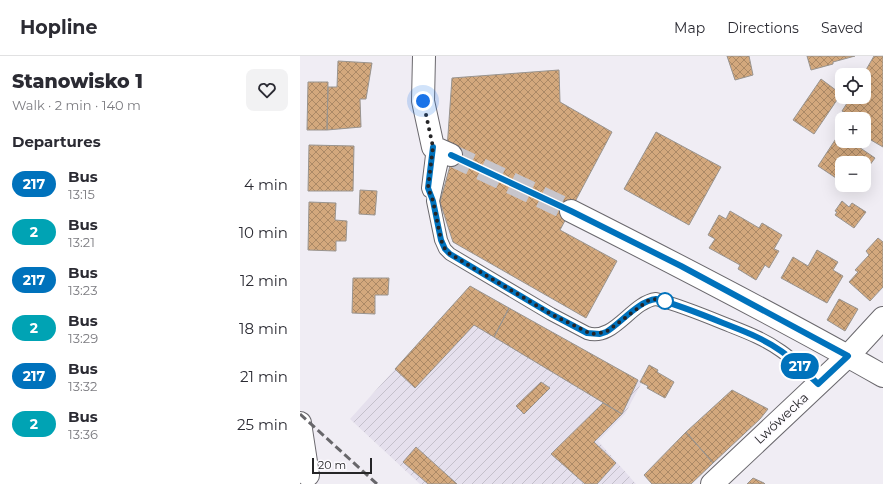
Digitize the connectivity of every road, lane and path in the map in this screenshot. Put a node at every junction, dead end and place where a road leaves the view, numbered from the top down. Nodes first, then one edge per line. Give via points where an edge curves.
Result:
1 (424, 56) edge
2 (443, 151) joint
3 (571, 211) tunnel mouth
4 (883, 318) edge
5 (848, 356) junction
6 (883, 376) edge
7 (818, 384) junction
8 (300, 423) edge
9 (308, 476) edge
10 (712, 484) edge

1 - 2 street via 423,101
2 - 7 lane via 428,188 441,240 450,254 587,333 606,332 642,304 656,299 710,317 766,341 799,365
3 - 5 street via 681,266
4 - 5 street, Lwówecka
5 - 6 street
5 - 7 street, Lwówecka
7 - 10 street, Lwówecka
8 - 9 street

